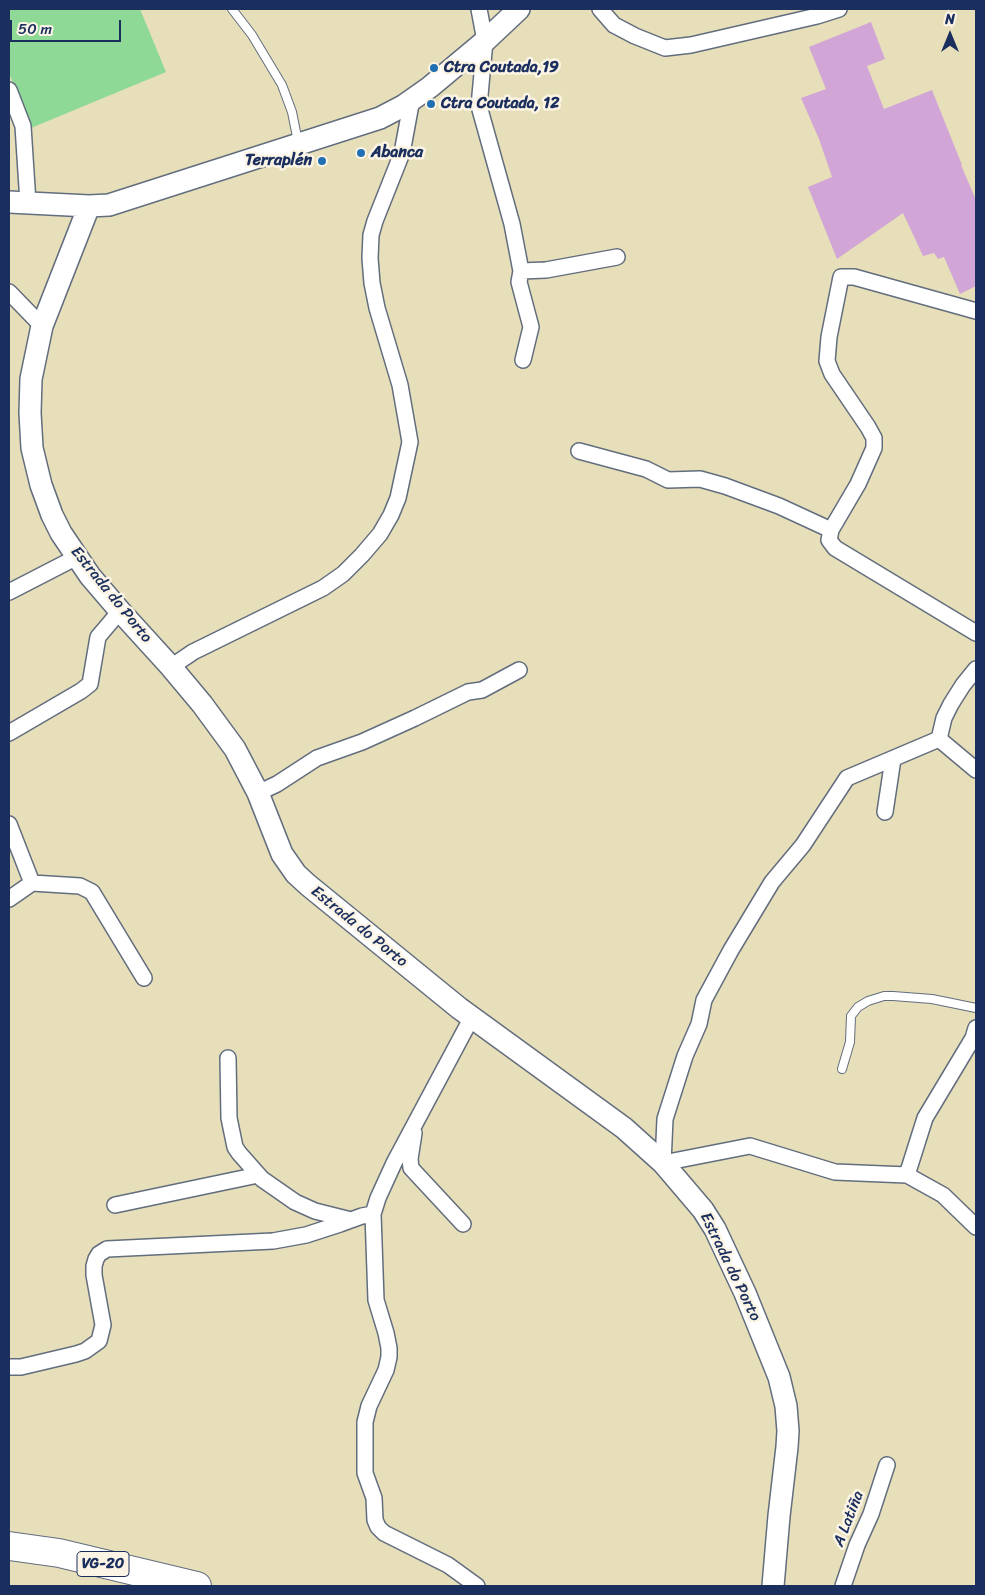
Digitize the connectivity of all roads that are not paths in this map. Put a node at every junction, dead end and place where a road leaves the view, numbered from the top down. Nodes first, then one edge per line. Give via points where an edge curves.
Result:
1 (232, 9) edge
2 (479, 9) edge
3 (519, 9) edge
4 (600, 9) edge
5 (839, 9) edge
6 (485, 41) junction
7 (9, 90) edge
8 (412, 99) junction
9 (16, 126) edge
10 (298, 144) junction
11 (18, 202) edge
12 (89, 206) junction
13 (617, 257) dead end
14 (521, 271) junction
15 (9, 292) edge
16 (976, 311) edge
17 (42, 326) junction
18 (523, 360) dead end
19 (579, 451) dead end
20 (831, 530) junction
21 (77, 557) junction
22 (9, 592) edge
23 (120, 611) junction
24 (976, 633) edge
25 (171, 667) junction
26 (518, 670) dead end
27 (976, 670) edge
28 (9, 734) edge
29 (939, 739) junction
30 (892, 759) junction
31 (976, 770) edge
32 (258, 793) junction
33 (885, 812) dead end
34 (9, 824) edge
35 (32, 883) junction
36 (9, 898) edge
37 (144, 978) dead end
38 (976, 1008) edge
39 (472, 1016) junction
40 (975, 1035) edge
41 (228, 1058) dead end
42 (842, 1070) dead end
43 (415, 1124) junction
44 (663, 1163) junction
45 (258, 1175) junction
46 (907, 1175) junction
47 (115, 1205) dead end
48 (373, 1214) junction
49 (352, 1220) junction
50 (463, 1224) dead end
51 (976, 1226) edge
52 (9, 1368) edge
53 (887, 1465) dead end
54 (9, 1546) edge
55 (197, 1586) edge
56 (477, 1586) edge
57 (773, 1586) edge
58 (844, 1586) edge

1 - 10 lane via 282,85 292,112
2 - 6 street
3 - 6 street
4 - 5 street via 614,26 665,48 691,45
6 - 8 street
6 - 14 street via 479,106 512,224
7 - 9 street
8 - 10 street via 380,118
8 - 25 street via 402,153 375,221 370,258 377,308 400,385 410,442 391,515 362,555 323,588 193,652
9 - 11 street
10 - 12 street via 109,205
11 - 12 street
12 - 17 street, Estrada do Porto
13 - 14 street via 546,270
14 - 18 street via 520,282 531,327
15 - 17 street
16 - 20 street via 854,277 841,277 827,361 832,374 874,438 874,448 858,484
17 - 21 street, Estrada do Porto via 31,379 32,448 52,515
19 - 20 street via 646,469 668,480 700,479 725,486
20 - 24 street via 829,540 835,548
21 - 22 street
21 - 23 street, Estrada do Porto
23 - 25 street, Estrada do Porto
23 - 28 street via 98,637 90,684
25 - 32 street, Estrada do Porto via 235,749
26 - 32 street via 482,690 468,692 362,742 317,758
27 - 29 street via 951,704
29 - 30 street
29 - 31 street
30 - 33 street
30 - 44 street via 846,778 804,845 772,882 731,950 704,1000 685,1056 665,1119
32 - 39 street, Estrada do Porto via 282,854 296,874
34 - 35 street
35 - 36 street
35 - 37 street via 80,886 92,892
38 - 42 lane via 932,999 893,996 868,1001 851,1016 850,1042
39 - 43 street
39 - 44 street, Estrada do Porto via 624,1128
40 - 46 street via 925,1118
41 - 45 street via 232,1136 239,1154
43 - 48 street via 394,1163
43 - 50 street via 411,1168
44 - 46 street via 750,1146 835,1172
44 - 57 street, Estrada do Porto via 699,1204 715,1230 771,1355 784,1395 788,1431
45 - 47 street
45 - 49 street via 295,1202 315,1211
46 - 51 street via 943,1195
48 - 49 street
48 - 56 street via 376,1300 389,1348 386,1370 365,1422 365,1473 374,1498 375,1520 384,1533 448,1565
49 - 52 street via 306,1235 273,1241 107,1249 96,1259 94,1266 103,1325 99,1340 81,1353
53 - 58 street, A Latiña
54 - 55 highway, VG-20 via 59,1554

